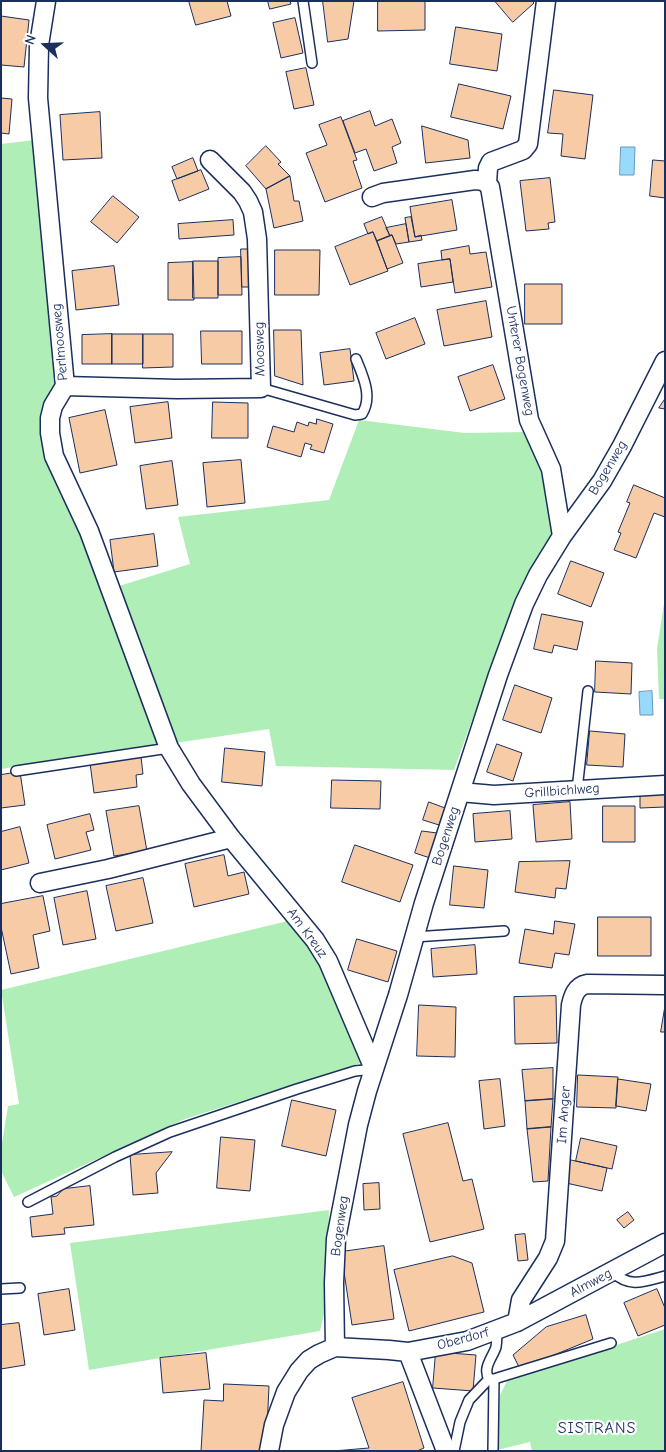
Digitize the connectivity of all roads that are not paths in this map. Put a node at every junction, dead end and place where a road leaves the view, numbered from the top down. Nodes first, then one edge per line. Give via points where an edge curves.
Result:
1 (46, 1) edge
2 (303, 1) edge
3 (546, 1) edge
4 (312, 63) dead end
5 (210, 160) dead end
6 (487, 183) junction
7 (372, 197) dead end
8 (356, 358) dead end
9 (665, 361) edge
10 (65, 386) junction
11 (261, 388) junction
12 (562, 536) junction
13 (588, 691) dead end
14 (169, 748) junction
15 (16, 771) dead end
16 (665, 785) edge
17 (577, 790) junction
18 (460, 792) junction
19 (231, 838) junction
20 (40, 883) dead end
21 (504, 931) dead end
22 (414, 936) junction
23 (665, 985) edge
24 (374, 1069) junction
25 (28, 1202) dead end
26 (665, 1243) edge
27 (612, 1272) junction
28 (665, 1276) edge
29 (20, 1288) dead end
30 (1, 1289) edge
31 (517, 1322) junction
32 (496, 1330) junction
33 (611, 1343) dead end
34 (335, 1347) junction
35 (408, 1352) junction
36 (491, 1379) junction
37 (269, 1451) edge
38 (446, 1451) edge
39 (454, 1451) edge
40 (493, 1451) edge

1 - 10 street, Perlmoosweg via 39,45 38,98
2 - 4 lane
3 - 6 street via 528,144 522,150 491,162
5 - 11 street, Moosweg via 242,192 253,212 257,239
6 - 7 street via 468,181
6 - 12 street, Unterer Bogenweg via 530,420 551,469
8 - 11 lane via 366,386 366,408 362,414 355,415
9 - 12 street, Bogenweg via 602,481
10 - 11 street, Moosweg
10 - 14 street, Perlmoosweg via 50,418 54,456 89,531
12 - 18 street, Bogenweg via 524,604
13 - 17 lane
14 - 15 lane
14 - 19 street, Am Kreuz
16 - 17 street, Grillbichlweg
17 - 18 street, Grillbichlweg via 494,795
18 - 22 street, Bogenweg
19 - 20 street
19 - 24 street, Am Kreuz via 315,940 328,961
21 - 22 lane
22 - 24 street, Bogenweg
23 - 31 street, Im Anger via 587,984 577,988 573,995 555,1241 521,1300
24 - 25 lane via 355,1071 186,1126 115,1157
24 - 34 street, Bogenweg via 358,1125 336,1239
26 - 27 street, Almweg
27 - 28 lane via 621,1280 630,1282
27 - 31 street, Almweg
29 - 30 lane
31 - 32 street, Oberdorf
32 - 35 street, Oberdorf via 467,1341
32 - 36 lane via 496,1347 486,1370
33 - 36 lane
34 - 35 street, Oberdorf
34 - 37 street via 309,1360 292,1381 280,1406
35 - 38 street
36 - 39 lane via 469,1400
36 - 40 lane

